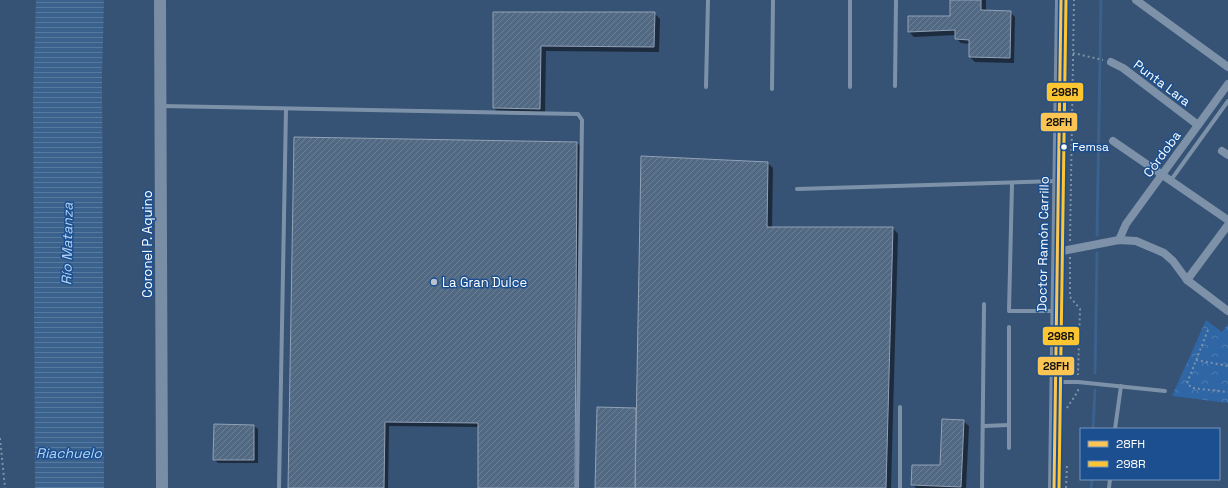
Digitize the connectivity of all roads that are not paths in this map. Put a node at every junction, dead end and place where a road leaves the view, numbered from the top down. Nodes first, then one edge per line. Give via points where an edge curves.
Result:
1 (160, 0) edge
2 (708, 0) edge
3 (773, 0) edge
4 (850, 0) edge
5 (896, 0) edge
6 (1061, 0) edge
7 (1136, 0) edge
8 (1109, 62) road end
9 (1228, 67) edge
10 (1228, 84) edge
11 (895, 86) dead end
12 (706, 87) dead end
13 (850, 87) dead end
14 (772, 89) dead end
15 (1228, 101) edge
16 (160, 106) junction
17 (286, 109) junction
18 (1198, 125) junction
19 (1113, 141) dead end
20 (1162, 174) junction
21 (1171, 180) junction
22 (1058, 181) junction
23 (1012, 184) junction
24 (797, 189) dead end
25 (1228, 220) edge
26 (1228, 225) edge
27 (1119, 240) junction
28 (1057, 252) junction
29 (1187, 280) junction
30 (984, 304) dead end
31 (1056, 311) junction
32 (1228, 312) edge
33 (1009, 327) dead end
34 (1055, 382) junction
35 (1121, 386) junction
36 (1165, 391) dead end
37 (900, 407) dead end
38 (1010, 425) junction
39 (984, 426) junction
40 (1115, 428) edge
41 (1009, 448) dead end
42 (162, 488) edge
43 (279, 488) edge
44 (577, 488) edge
45 (900, 488) edge
46 (982, 488) edge
47 (1054, 488) edge

1 - 16 street, Coronel P. Aquino
2 - 12 lane
3 - 14 lane
4 - 13 lane
5 - 11 lane
6 - 22 street, Doctor Ramón Carrillo
7 - 9 street
8 - 18 street, Punta Lara via 1123,68
10 - 18 street, Córdoba
15 - 21 lane
16 - 17 lane
16 - 42 street, Coronel P. Aquino
17 - 43 lane
17 - 44 lane via 578,114 582,120
18 - 20 street, Córdoba
19 - 20 street
20 - 21 street
20 - 27 street, Córdoba via 1126,224
21 - 25 street
22 - 23 lane
22 - 28 street, Doctor Ramón Carrillo
23 - 24 lane
23 - 31 lane via 1009,311
26 - 29 street
27 - 28 street
27 - 29 street via 1136,241 1164,253
28 - 31 street, Doctor Ramón Carrillo
29 - 32 street
30 - 39 lane
31 - 34 street, Doctor Ramón Carrillo
33 - 38 lane
34 - 35 lane
34 - 47 street, Doctor Ramón Carrillo
35 - 36 lane
35 - 40 lane
37 - 45 lane
38 - 39 lane
38 - 41 lane
39 - 46 lane

